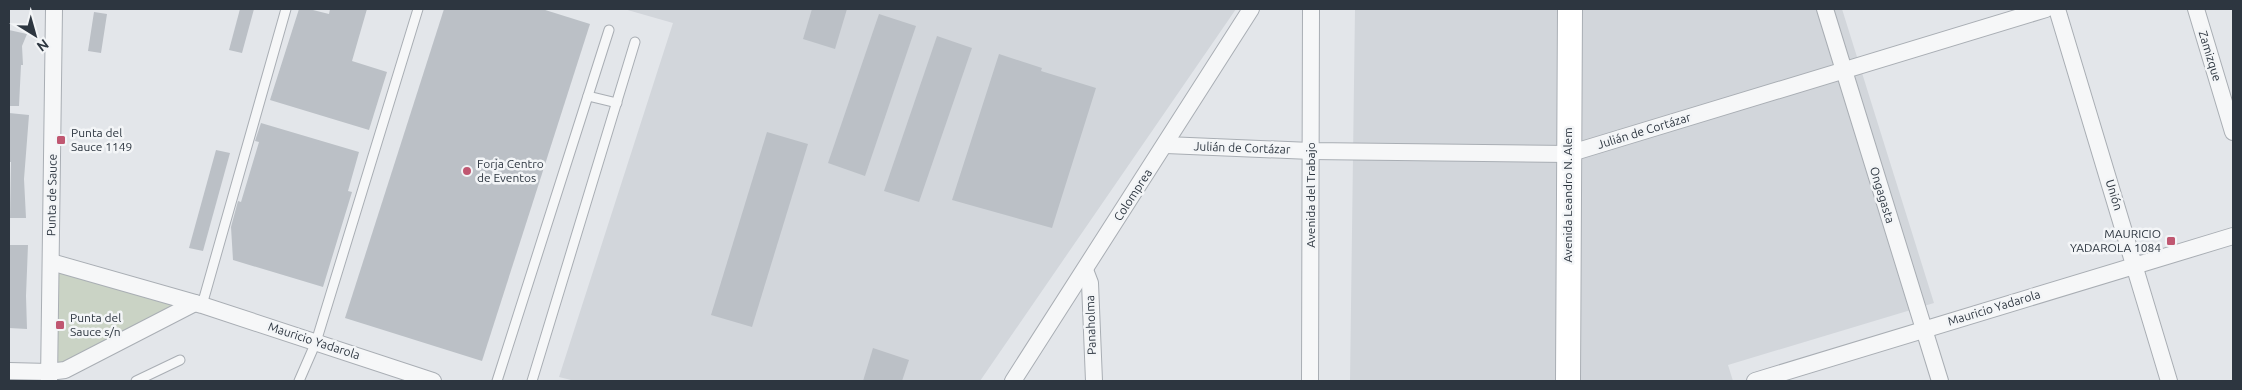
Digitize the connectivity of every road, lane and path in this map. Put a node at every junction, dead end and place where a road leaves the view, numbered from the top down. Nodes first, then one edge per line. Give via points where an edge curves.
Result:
1 (54, 9) edge
2 (286, 9) edge
3 (418, 9) edge
4 (1251, 9) edge
5 (1311, 9) edge
6 (1570, 9) edge
7 (1825, 9) edge
8 (2046, 9) edge
9 (2057, 9) edge
10 (2196, 9) edge
11 (609, 30) dead end
12 (635, 42) dead end
13 (1844, 71) junction
14 (588, 96) junction
15 (616, 103) junction
16 (2233, 132) edge
17 (1166, 145) junction
18 (1311, 151) junction
19 (1568, 154) junction
20 (2233, 236) edge
21 (52, 262) junction
22 (2135, 265) junction
23 (1085, 270) junction
24 (198, 304) junction
25 (1924, 330) junction
26 (316, 342) junction
27 (180, 360) dead end
28 (9, 371) edge
29 (49, 377) edge
30 (136, 381) edge
31 (299, 381) edge
32 (433, 381) edge
33 (498, 381) edge
34 (532, 381) edge
35 (1013, 381) edge
36 (1094, 381) edge
37 (1310, 381) edge
38 (1568, 381) edge
39 (1755, 381) edge
40 (1940, 381) edge
41 (2169, 381) edge

1 - 21 street, Punta de Sauce
2 - 24 lane
3 - 26 lane
4 - 17 street, Colomprea
5 - 18 street, Avenida del Trabajo
6 - 19 main road, Avenida Leandro N. Alem
7 - 13 street, Ongagasta
8 - 13 street, Julián de Cortázar
9 - 22 street, Unión
10 - 16 street, Zamizque
11 - 14 lane
12 - 15 lane
13 - 19 street, Julián de Cortázar
13 - 25 street, Ongagasta
14 - 15 lane
14 - 33 lane
15 - 34 lane
17 - 18 street, Julián de Cortázar
17 - 23 street, Colomprea
18 - 19 street, Julián de Cortázar
18 - 37 street, Avenida del Trabajo
19 - 38 main road, Avenida Leandro N. Alem
20 - 22 street, Mauricio Yadarola
21 - 24 street, Mauricio Yadarola
21 - 29 street, Punta de Sauce
22 - 25 street, Mauricio Yadarola
22 - 41 street, Unión
23 - 35 street, Colomprea
23 - 36 street, Panaholma via 1090,283
24 - 26 street, Mauricio Yadarola
24 - 29 street
25 - 39 street, Mauricio Yadarola
25 - 40 street, Ongagasta
26 - 31 lane
26 - 32 street, Mauricio Yadarola
27 - 30 lane
28 - 29 street

